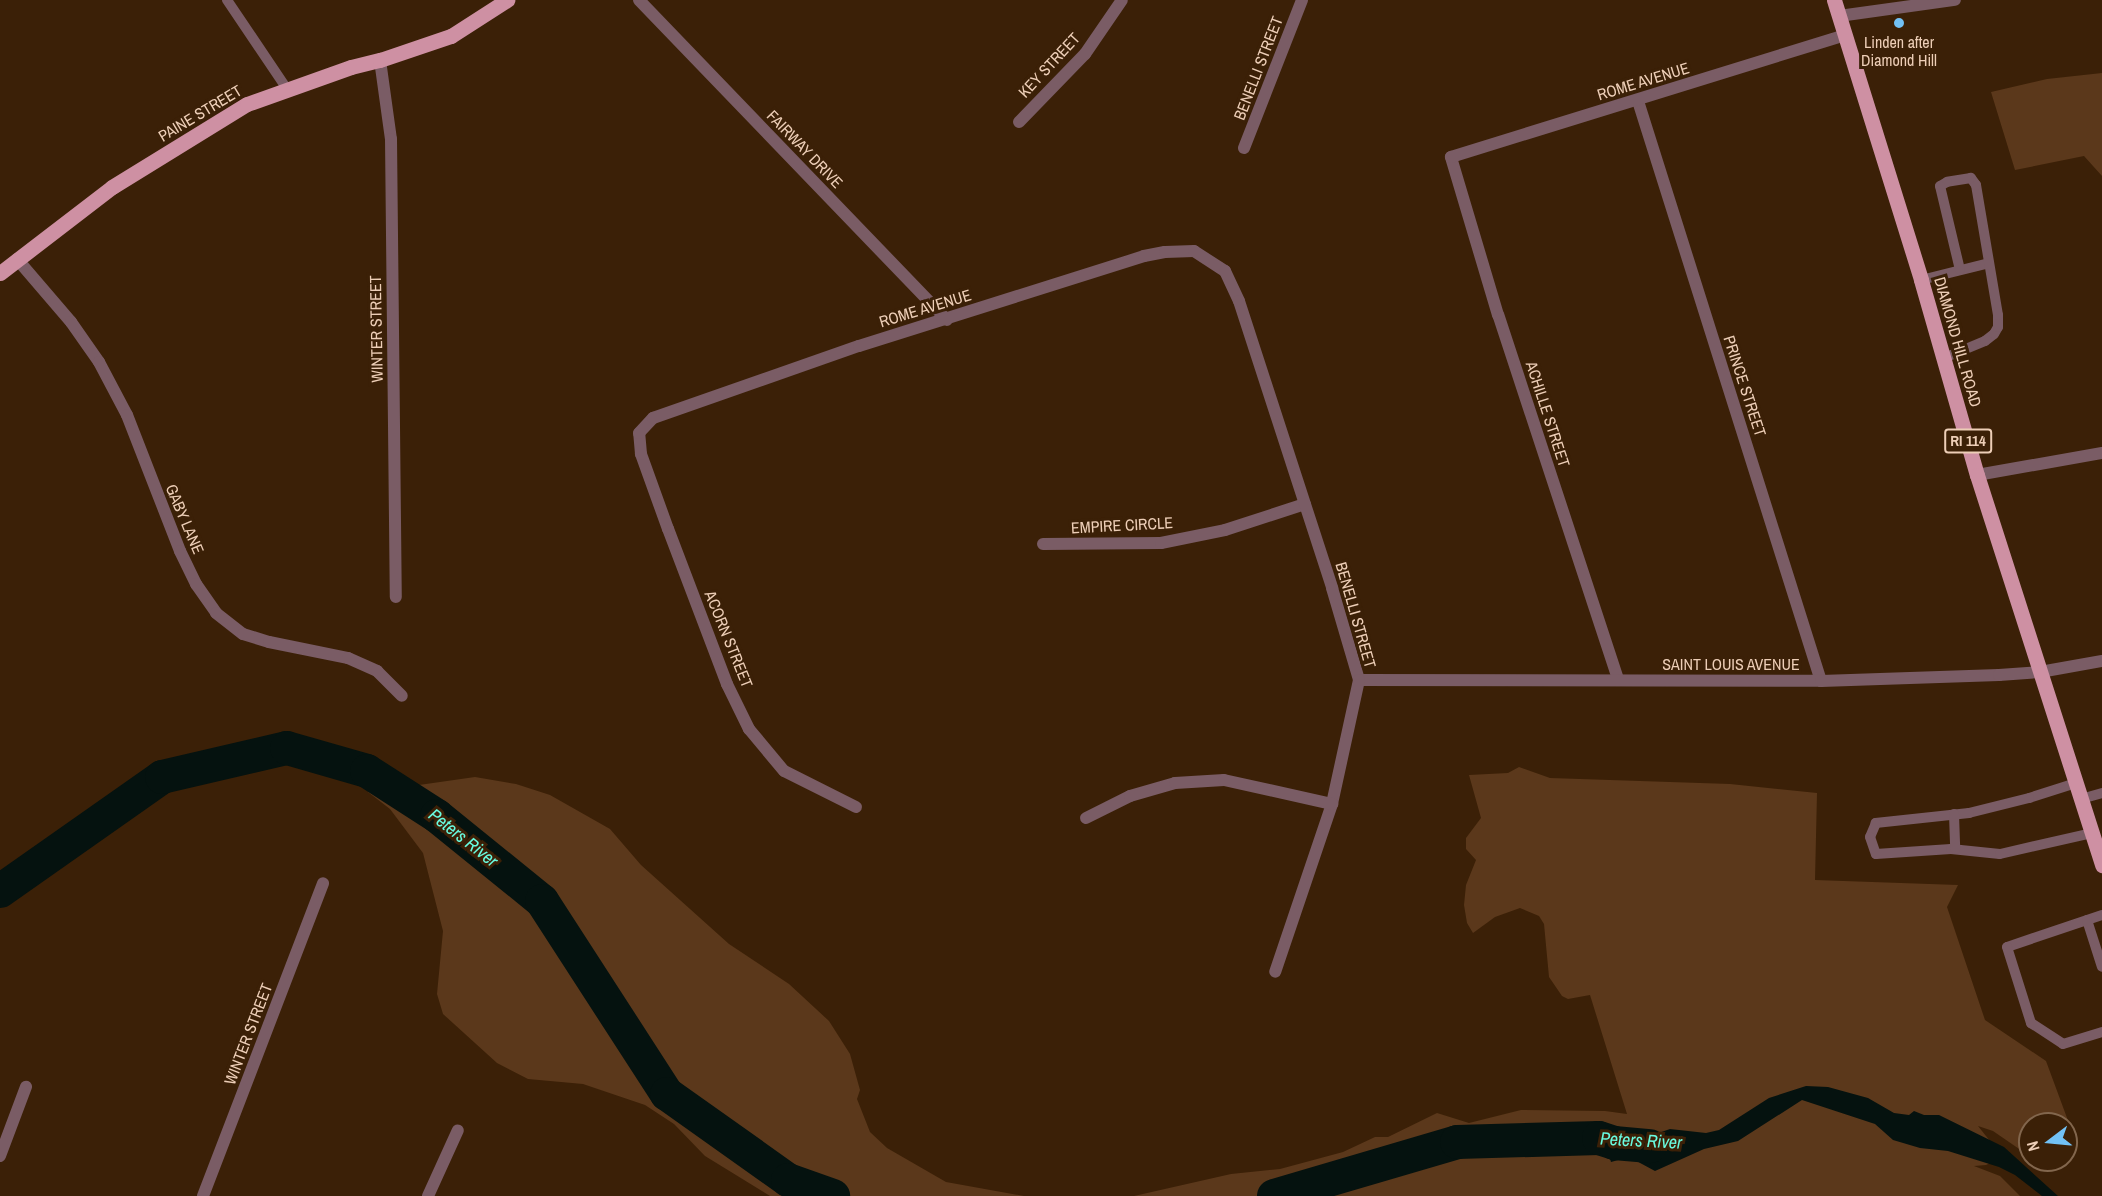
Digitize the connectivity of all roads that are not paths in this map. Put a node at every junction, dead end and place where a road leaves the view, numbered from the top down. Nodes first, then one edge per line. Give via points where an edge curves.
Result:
1 (227, 0) edge
2 (507, 0) edge
3 (639, 0) edge
4 (1122, 0) edge
5 (1302, 0) edge
6 (1834, 0) edge
7 (1955, 0) edge
8 (1839, 16) junction
9 (1844, 35) junction
10 (380, 60) junction
11 (287, 89) junction
12 (1638, 101) junction
13 (1019, 122) dead end
14 (1245, 148) dead end
15 (1451, 157) joint
16 (17, 259) junction
17 (1989, 263) junction
18 (1960, 270) junction
19 (1225, 271) joint
20 (0, 273) edge
21 (1921, 280) junction
22 (947, 320) junction
23 (1944, 358) junction
24 (639, 433) joint
25 (2102, 453) edge
26 (1977, 475) junction
27 (1305, 504) junction
28 (1043, 544) dead end
29 (396, 597) dead end
30 (2102, 661) edge
31 (2040, 672) junction
32 (1618, 679) junction
33 (1359, 680) junction
34 (1821, 681) junction
35 (402, 696) dead end
36 (2076, 783) junction
37 (2102, 793) edge
38 (2081, 799) junction
39 (1332, 804) junction
40 (856, 807) dead end
41 (1954, 814) junction
42 (1086, 818) dead end
43 (2092, 833) junction
44 (1956, 849) junction
45 (2102, 865) edge
46 (323, 883) dead end
47 (2102, 915) edge
48 (2087, 920) junction
49 (2102, 967) edge
50 (1275, 972) dead end
51 (2102, 1032) edge
52 (27, 1087) dead end
53 (458, 1130) dead end
54 (0, 1156) edge
55 (203, 1196) edge
56 (428, 1196) edge

1 - 11 lane
2 - 10 main road, PAINE STREET via 451,36
3 - 22 street, FAIRWAY DRIVE
4 - 13 street, KEY STREET via 1085,54
5 - 14 street, BENELLI STREET
6 - 8 main road, DIAMOND HILL ROAD / RI 114
7 - 8 street
8 - 9 main road, DIAMOND HILL ROAD / RI 114
9 - 12 street, ROME AVENUE
9 - 21 main road, DIAMOND HILL ROAD / RI 114
10 - 11 main road, PAINE STREET
10 - 29 street, WINTER STREET via 391,139
11 - 16 main road, PAINE STREET via 247,104 112,188
12 - 15 street, ROME AVENUE
12 - 34 street, PRINCE STREET
15 - 32 street, ACHILLE STREET via 1498,315
16 - 20 main road, PAINE STREET
16 - 35 street, GABY LANE via 71,321 99,362 127,415 195,584 216,613 243,634 348,658 377,671
17 - 18 lane
17 - 18 lane via 1974,180 1947,182 1941,186 1941,193
17 - 23 lane via 1998,327 1985,341
18 - 21 lane
19 - 22 street, ROME AVENUE via 1194,251 1165,252 1057,282
19 - 27 street, BENELLI STREET via 1239,301
21 - 23 main road, DIAMOND HILL ROAD / RI 114
22 - 24 street, ROME AVENUE via 859,346 652,418
23 - 26 main road, DIAMOND HILL ROAD / RI 114
24 - 40 street, ACORN STREET via 641,454 672,540 727,684 749,729 784,771
25 - 26 street
26 - 31 main road, DIAMOND HILL ROAD / RI 114
27 - 28 street, EMPIRE CIRCLE via 1225,530 1161,543
27 - 33 street, BENELLI STREET
30 - 31 street, SAINT LOUIS AVENUE
31 - 34 street, SAINT LOUIS AVENUE
31 - 36 main road, DIAMOND HILL ROAD / RI 114
32 - 33 street, SAINT LOUIS AVENUE
32 - 34 street, SAINT LOUIS AVENUE
33 - 39 street, BENELLI STREET
36 - 38 main road, DIAMOND HILL ROAD / RI 114
36 - 41 lane
37 - 38 lane
38 - 43 main road, DIAMOND HILL ROAD / RI 114
39 - 42 street via 1224,780 1175,783 1130,796
39 - 50 street, BENELLI STREET
41 - 44 lane
41 - 44 lane via 1876,823 1870,837 1876,854
43 - 44 lane via 2000,855
43 - 45 main road, DIAMOND HILL ROAD / RI 114
46 - 55 street, WINTER STREET
47 - 48 lane
48 - 49 lane
48 - 51 lane via 2007,947 2031,1023 2063,1044
52 - 54 street
53 - 56 street

